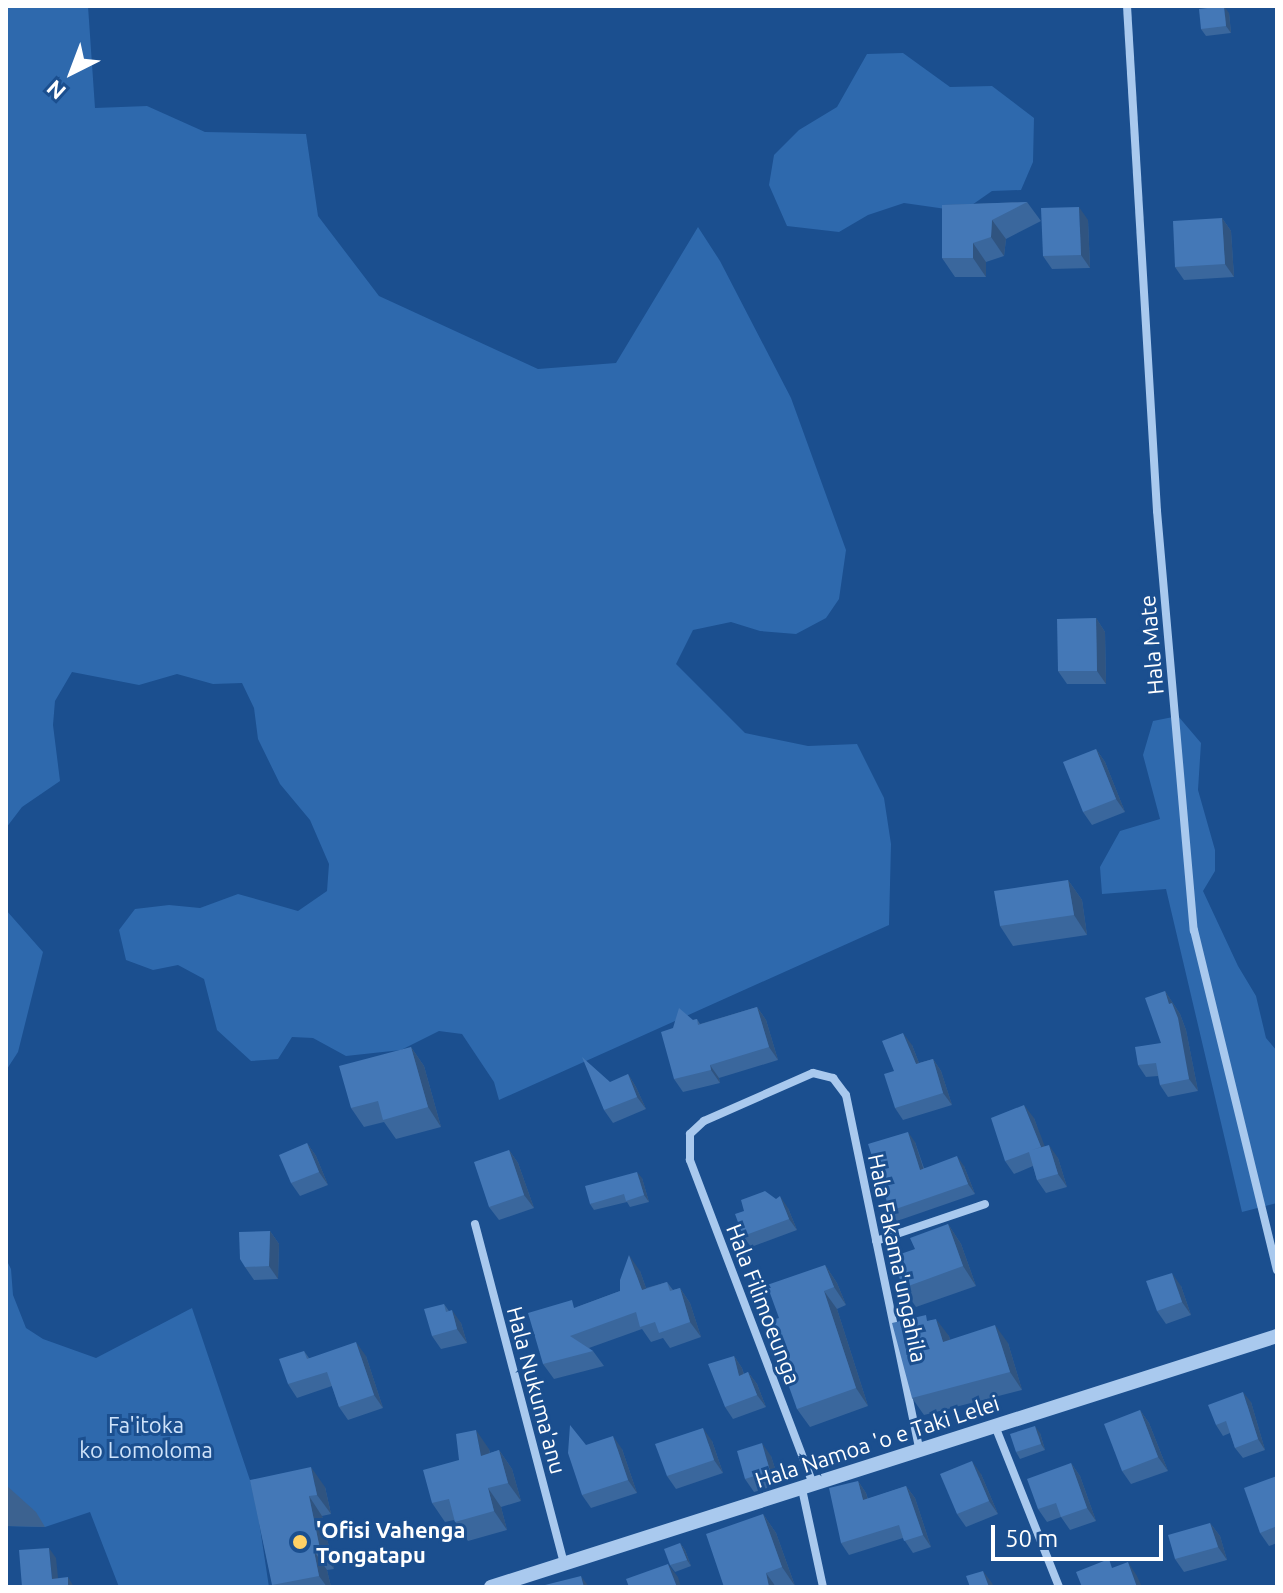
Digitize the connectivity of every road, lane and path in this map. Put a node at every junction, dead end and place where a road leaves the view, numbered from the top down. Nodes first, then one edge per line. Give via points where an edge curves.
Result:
1 (1127, 6) edge
2 (833, 1078) joint
3 (985, 1204) dead end
4 (475, 1224) dead end
5 (876, 1241) junction
6 (1277, 1270) edge
7 (1277, 1336) edge
8 (995, 1426) junction
9 (919, 1449) junction
10 (808, 1487) junction
11 (564, 1564) junction
12 (491, 1587) edge
13 (823, 1587) edge
14 (1059, 1587) edge

1 - 6 street, Hala Mate via 1157,511 1194,930
2 - 5 street, Hala Fakama'ungahila via 846,1095
2 - 10 street, Hala Filimoeunga via 813,1073 704,1121 690,1134 690,1160
3 - 5 street
4 - 11 street, Hala Nukuma'anu
5 - 9 street, Hala Fakama'ungahila
7 - 8 street, Hala Namoa 'o e Taki Lelei
8 - 9 street, Hala Namoa 'o e Taki Lelei
8 - 14 street
9 - 10 street, Hala Namoa 'o e Taki Lelei
10 - 11 street, Hala Namoa 'o e Taki Lelei
10 - 13 street, Hala Filimoeunga
11 - 12 street, Hala Namoa 'o e Taki Lelei

